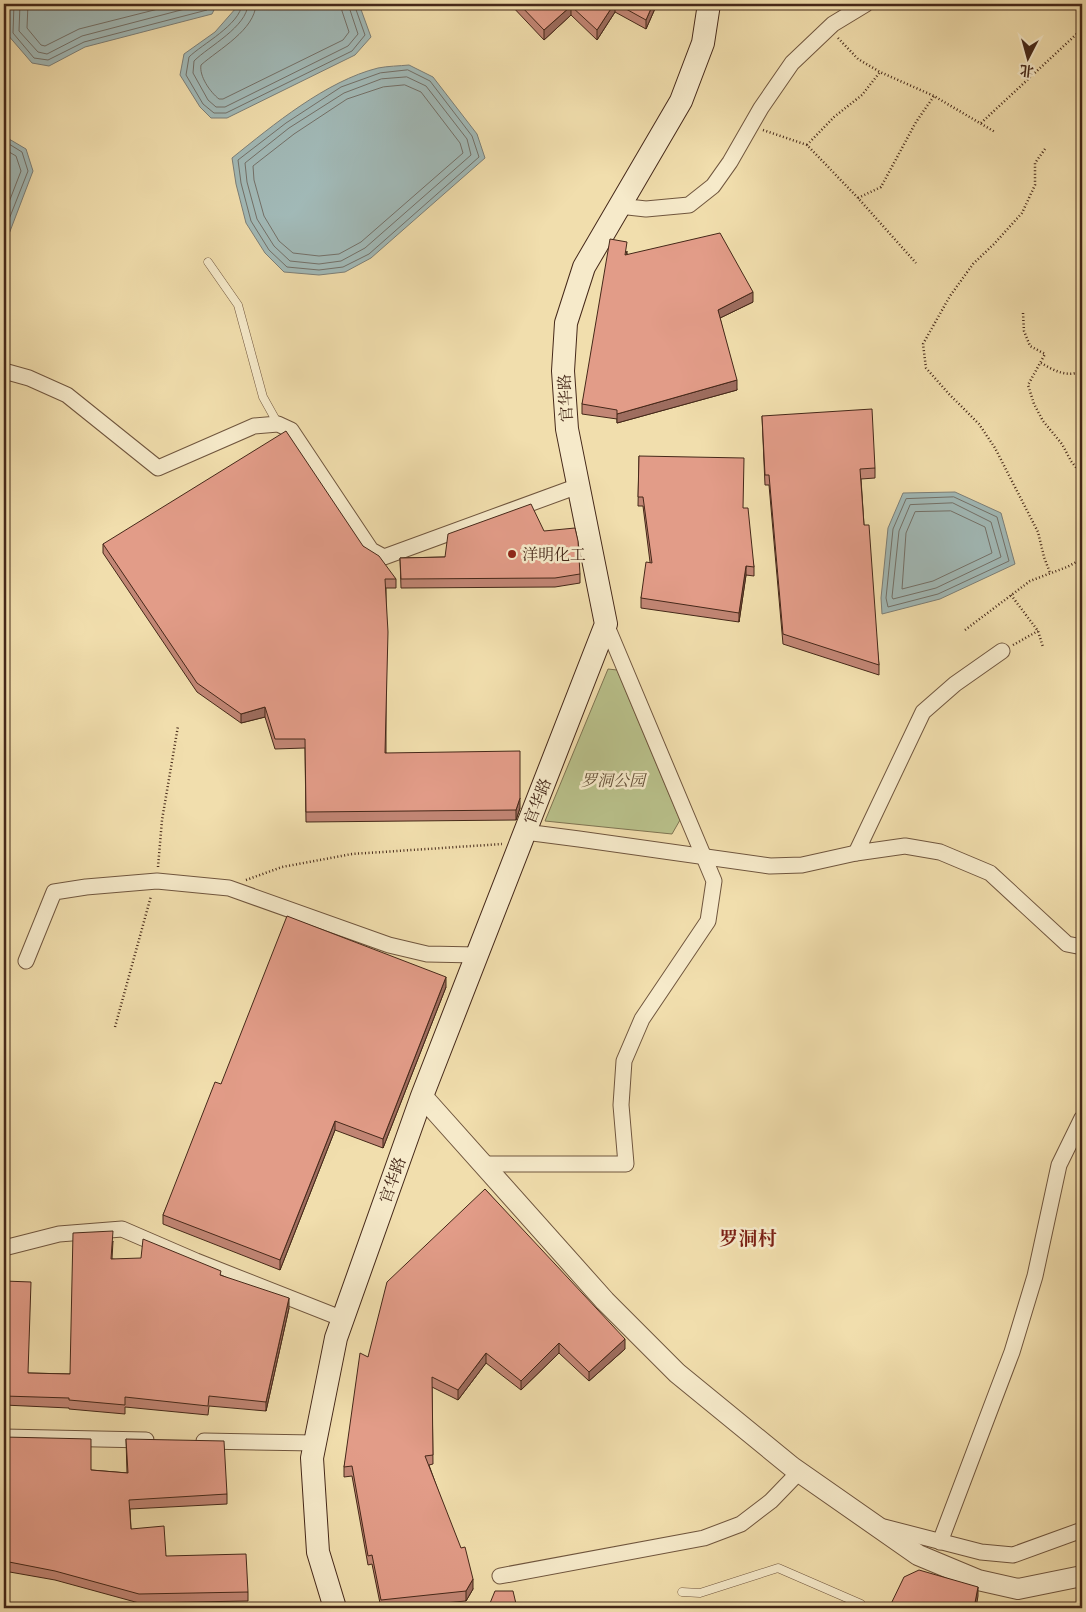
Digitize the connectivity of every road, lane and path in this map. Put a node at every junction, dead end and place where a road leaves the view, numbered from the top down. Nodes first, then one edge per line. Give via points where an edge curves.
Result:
1 (709, 4) edge
2 (866, 4) edge
3 (828, 28) junction
4 (1082, 28) edge
5 (880, 72) junction
6 (934, 96) junction
7 (980, 123) junction
8 (750, 125) junction
9 (996, 132) dead end
10 (807, 145) junction
11 (1045, 149) dead end
12 (858, 198) junction
13 (620, 206) junction
14 (208, 262) dead end
15 (916, 263) dead end
16 (1023, 313) dead end
17 (1040, 363) junction
18 (1082, 370) edge
19 (4, 371) edge
20 (278, 424) junction
21 (1082, 475) edge
22 (578, 486) junction
23 (1082, 559) edge
24 (1050, 573) junction
25 (1011, 595) junction
26 (606, 624) junction
27 (965, 630) dead end
28 (1038, 631) junction
29 (1042, 647) dead end
30 (1002, 651) joint
31 (523, 837) junction
32 (856, 853) junction
33 (704, 857) junction
34 (229, 888) junction
35 (1082, 947) edge
36 (477, 955) junction
37 (26, 961) dead end
38 (422, 1096) junction
39 (1082, 1118) edge
40 (482, 1164) junction
41 (4, 1248) edge
42 (343, 1319) junction
43 (4, 1437) edge
44 (160, 1440) edge
45 (189, 1441) edge
46 (315, 1443) junction
47 (799, 1472) junction
48 (874, 1525) junction
49 (1082, 1530) edge
50 (940, 1542) junction
51 (500, 1576) dead end
52 (1082, 1576) edge
53 (682, 1592) dead end
54 (335, 1608) edge
55 (862, 1608) edge

1 - 13 main road, 官华路 via 703,43 681,101
2 - 3 street
3 - 5 path via 858,59
3 - 8 street via 792,63
4 - 7 path
5 - 6 path
5 - 10 path via 862,95 834,117
6 - 7 path
6 - 12 path via 881,187
7 - 9 path
8 - 10 path
8 - 13 street via 713,186 688,205 646,209
10 - 12 path
11 - 24 path via 1035,163 1036,185 1022,213 974,264 950,296 923,344 926,368 979,424 995,448 1038,532
12 - 15 path
13 - 22 main road, 官华路 via 584,267 566,323 567,429
14 - 20 lane via 238,305 263,397
16 - 17 path via 1024,331 1030,346 1045,354
17 - 18 path via 1060,373 1077,374
17 - 21 path via 1028,384 1034,404
19 - 20 street via 67,394 158,468 254,426
20 - 22 street via 291,430 372,550 384,557
22 - 26 main road, 官华路
23 - 24 path
24 - 25 path via 1030,581
25 - 27 path
25 - 28 path
26 - 31 main road, 官华路
26 - 33 street
28 - 29 path
28 - 30 path
30 - 32 street via 955,684 923,712
31 - 33 street
31 - 34 path via 352,854 282,867
31 - 36 main road, 官华路
32 - 33 street via 802,865 770,866
32 - 35 street via 905,846 940,852 990,873 1067,944
33 - 40 street via 714,881 708,921 642,1019 624,1061 621,1105 626,1164
34 - 36 street via 389,945 427,954
34 - 37 street via 157,881 54,892
36 - 38 main road, 官华路
38 - 40 street
38 - 42 main road, 官华路
39 - 50 street via 1059,1165 1035,1276 1012,1352
40 - 47 street via 605,1301 676,1373
41 - 42 street via 59,1234 122,1230
42 - 46 main road, 官华路 via 336,1338
43 - 44 street
45 - 46 street
46 - 54 main road, 官华路 via 312,1458 318,1552
47 - 48 street
47 - 51 street via 771,1501 741,1524 704,1538
48 - 50 street
48 - 52 street via 918,1555 978,1580 1018,1589
49 - 50 street via 1013,1555 981,1552
53 - 55 lane via 700,1593 778,1568 861,1604

